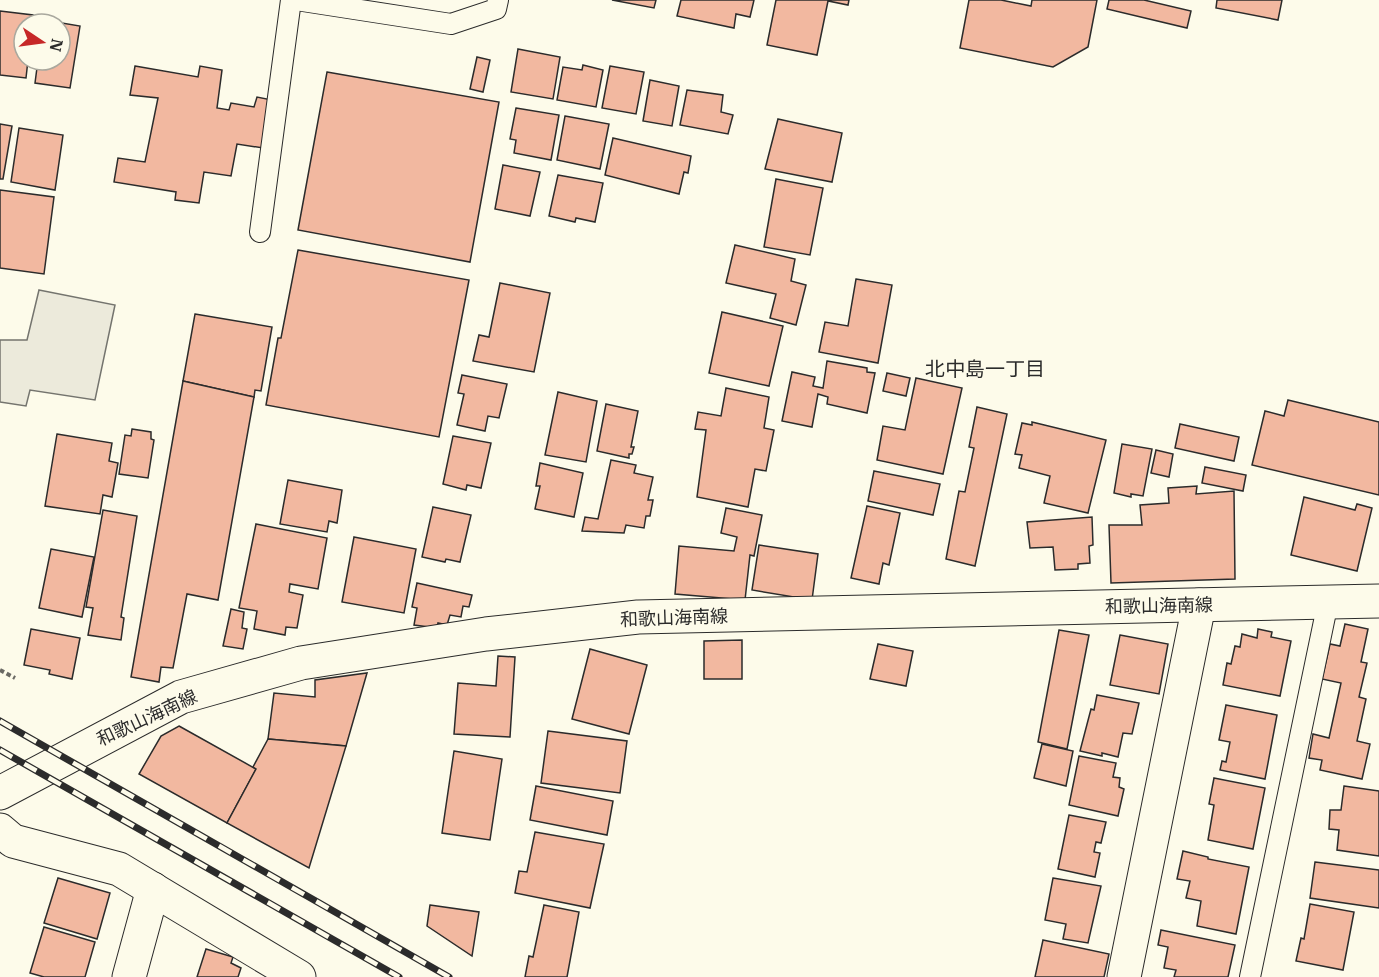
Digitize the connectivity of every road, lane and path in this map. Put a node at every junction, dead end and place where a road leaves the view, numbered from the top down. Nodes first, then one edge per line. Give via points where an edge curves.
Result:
1 (291, 0) edge
2 (296, 0) edge
3 (498, 0) edge
4 (260, 232) dead end
5 (1379, 601) edge
6 (1328, 602) junction
7 (1199, 605) junction
8 (0, 670) edge
9 (15, 678) dead end
10 (0, 793) edge
11 (0, 830) edge
12 (153, 889) junction
13 (129, 977) edge
14 (299, 977) edge
15 (1124, 977) edge
16 (1250, 977) edge

1 - 4 lane
2 - 3 lane via 451,24 496,9
5 - 6 main road, 和歌山海南線
6 - 7 main road, 和歌山海南線
6 - 16 lane
7 - 10 main road, 和歌山海南線 via 638,617 463,637 301,663 181,697
7 - 15 main road
8 - 9 path
11 - 12 main road via 13,842 119,869
12 - 13 main road
12 - 14 main road

